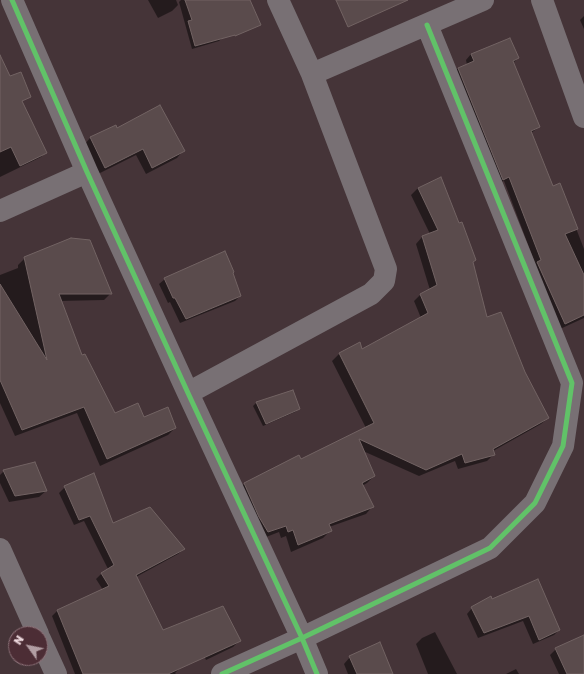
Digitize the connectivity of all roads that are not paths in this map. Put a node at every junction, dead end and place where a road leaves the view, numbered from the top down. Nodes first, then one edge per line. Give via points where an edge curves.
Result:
1 (12, 0) edge
2 (278, 0) edge
3 (483, 0) edge
4 (542, 0) edge
5 (427, 24) junction
6 (312, 74) junction
7 (584, 118) edge
8 (87, 172) junction
9 (0, 211) edge
10 (188, 393) junction
11 (0, 549) edge
12 (34, 626) edge
13 (302, 638) junction
14 (48, 656) edge
15 (56, 674) edge
16 (222, 674) edge
17 (317, 674) edge

1 - 8 street
2 - 6 street
3 - 5 street
4 - 7 street
5 - 6 street
5 - 13 street via 572,383 563,446 535,503 490,548
6 - 10 street via 386,269 384,281 371,294
8 - 9 street
8 - 10 street
10 - 13 street
11 - 12 street
13 - 16 street
13 - 17 street
14 - 15 street

